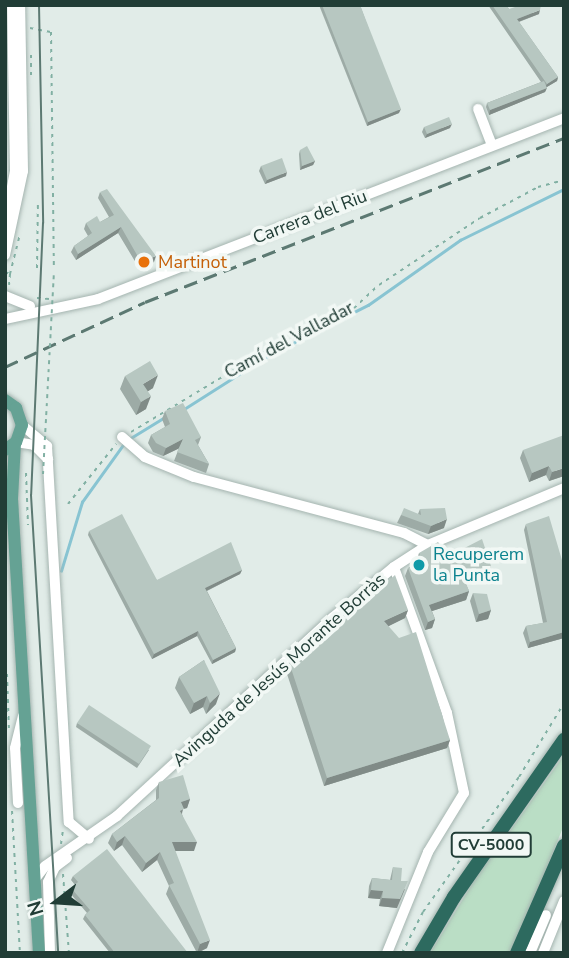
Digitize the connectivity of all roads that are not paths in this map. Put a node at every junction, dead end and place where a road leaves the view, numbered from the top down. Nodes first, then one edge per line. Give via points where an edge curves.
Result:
1 (12, 5) edge
2 (20, 5) edge
3 (9, 51) edge
4 (478, 109) dead end
5 (564, 118) edge
6 (10, 145) edge
7 (492, 145) junction
8 (5, 223) edge
9 (5, 255) edge
10 (8, 293) edge
11 (29, 301) junction
12 (54, 308) junction
13 (5, 312) edge
14 (5, 319) edge
15 (5, 400) edge
16 (22, 425) junction
17 (122, 437) road end
18 (12, 445) edge
19 (48, 460) junction
20 (5, 474) edge
21 (564, 488) edge
22 (12, 499) junction
23 (428, 545) junction
24 (394, 567) junction
25 (24, 708) junction
26 (564, 740) edge
27 (15, 806) road end
28 (87, 840) junction
29 (564, 846) edge
30 (564, 866) edge
31 (34, 879) junction
32 (564, 901) edge
33 (39, 953) edge
34 (50, 953) edge
35 (387, 953) edge
36 (421, 953) edge
37 (517, 953) edge
38 (529, 953) edge
39 (542, 953) edge

1 - 3 street
2 - 9 street via 23,171
3 - 6 street
4 - 7 street
5 - 7 street, Carrera del Riu
6 - 8 street via 14,183
7 - 12 street, Carrera del Riu via 98,299
10 - 11 street
11 - 12 street, Carrera del Riu
11 - 13 street, Carrera del Riu
12 - 14 street, Carrera del Riu
15 - 16 main road via 16,408
16 - 18 main road
16 - 19 street via 43,440
17 - 23 street via 145,457 194,477 404,533
18 - 19 street via 34,444
18 - 22 main road
19 - 28 street via 69,822
20 - 22 main road
21 - 23 street, Avinguda de Jesús Morante Borràs
22 - 25 main road
23 - 24 street, Avinguda de Jesús Morante Borràs
24 - 28 street, Avinguda de Jesús Morante Borràs
24 - 35 street via 447,713 464,793 428,852
25 - 27 street via 16,737
25 - 31 main road
26 - 36 highway, CV-5000 via 454,897
28 - 31 street, Avinguda de Jesús Morante Borràs via 45,866
28 - 34 street, Avinguda de Jesús Morante Borràs via 50,873
29 - 37 highway, CV-5000
30 - 38 highway
31 - 33 main road
32 - 39 street

